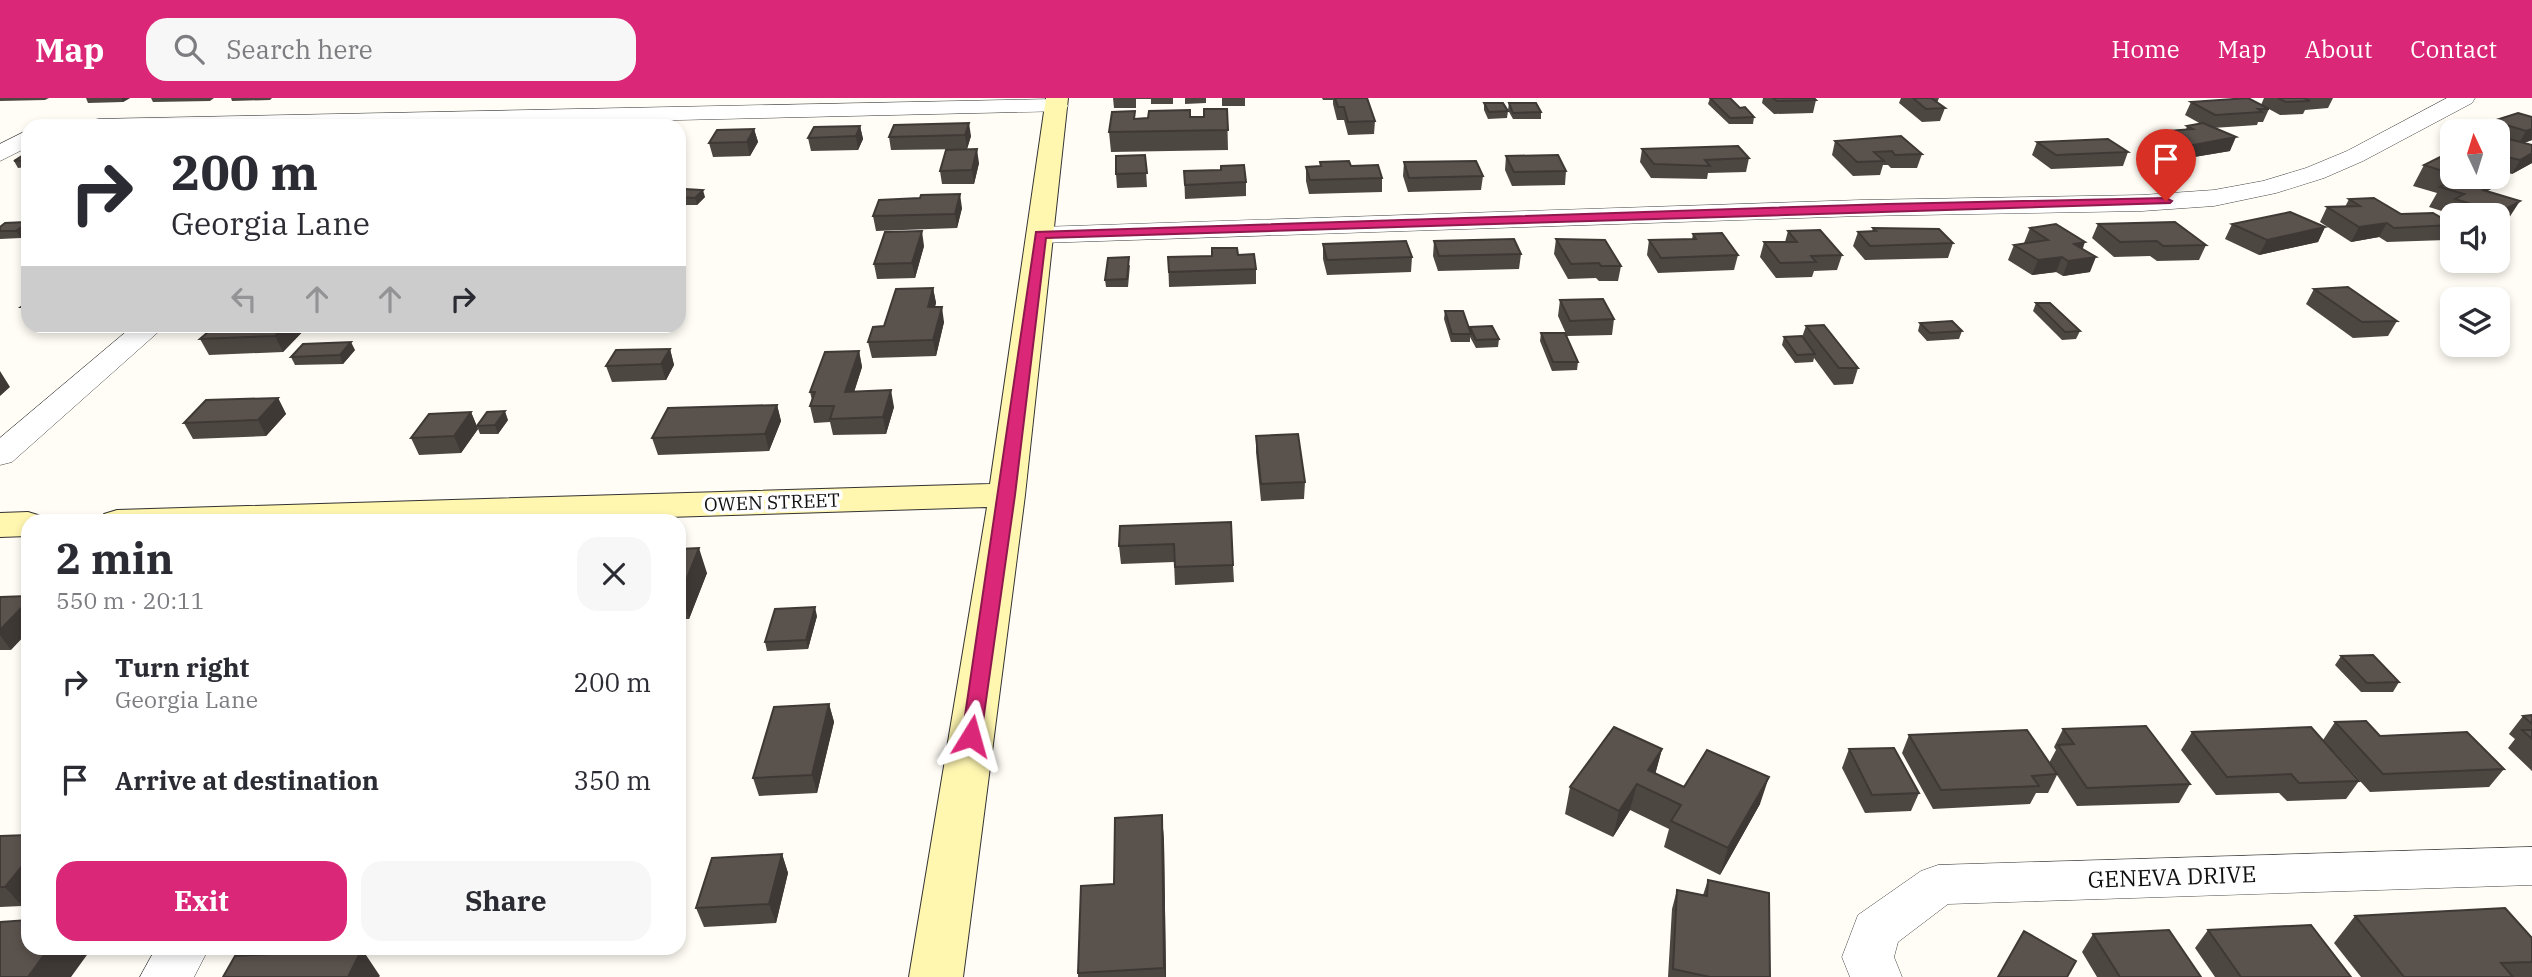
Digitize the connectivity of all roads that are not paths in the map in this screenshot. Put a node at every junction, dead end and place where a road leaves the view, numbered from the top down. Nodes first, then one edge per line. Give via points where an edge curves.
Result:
1 (2464, 98) edge
2 (1057, 102) edge
3 (511, 119) edge
4 (21, 127) edge
5 (0, 128) edge
6 (21, 141) edge
7 (0, 154) edge
8 (1040, 235) junction
9 (141, 333) edge
10 (0, 456) edge
11 (1007, 495) junction
12 (515, 514) edge
13 (21, 524) edge
14 (0, 525) edge
15 (2532, 866) edge
16 (180, 955) edge
17 (166, 977) edge
18 (936, 977) edge
19 (1876, 977) edge

1 - 8 street via 2315,173 2222,197
2 - 3 street
2 - 8 main road
4 - 5 street
6 - 7 street
8 - 11 main road
9 - 10 street
11 - 12 main road, OWEN STREET
11 - 18 main road
13 - 14 main road
15 - 19 street, GENEVA DRIVE via 1938,885 1876,930 1868,957
16 - 17 street

